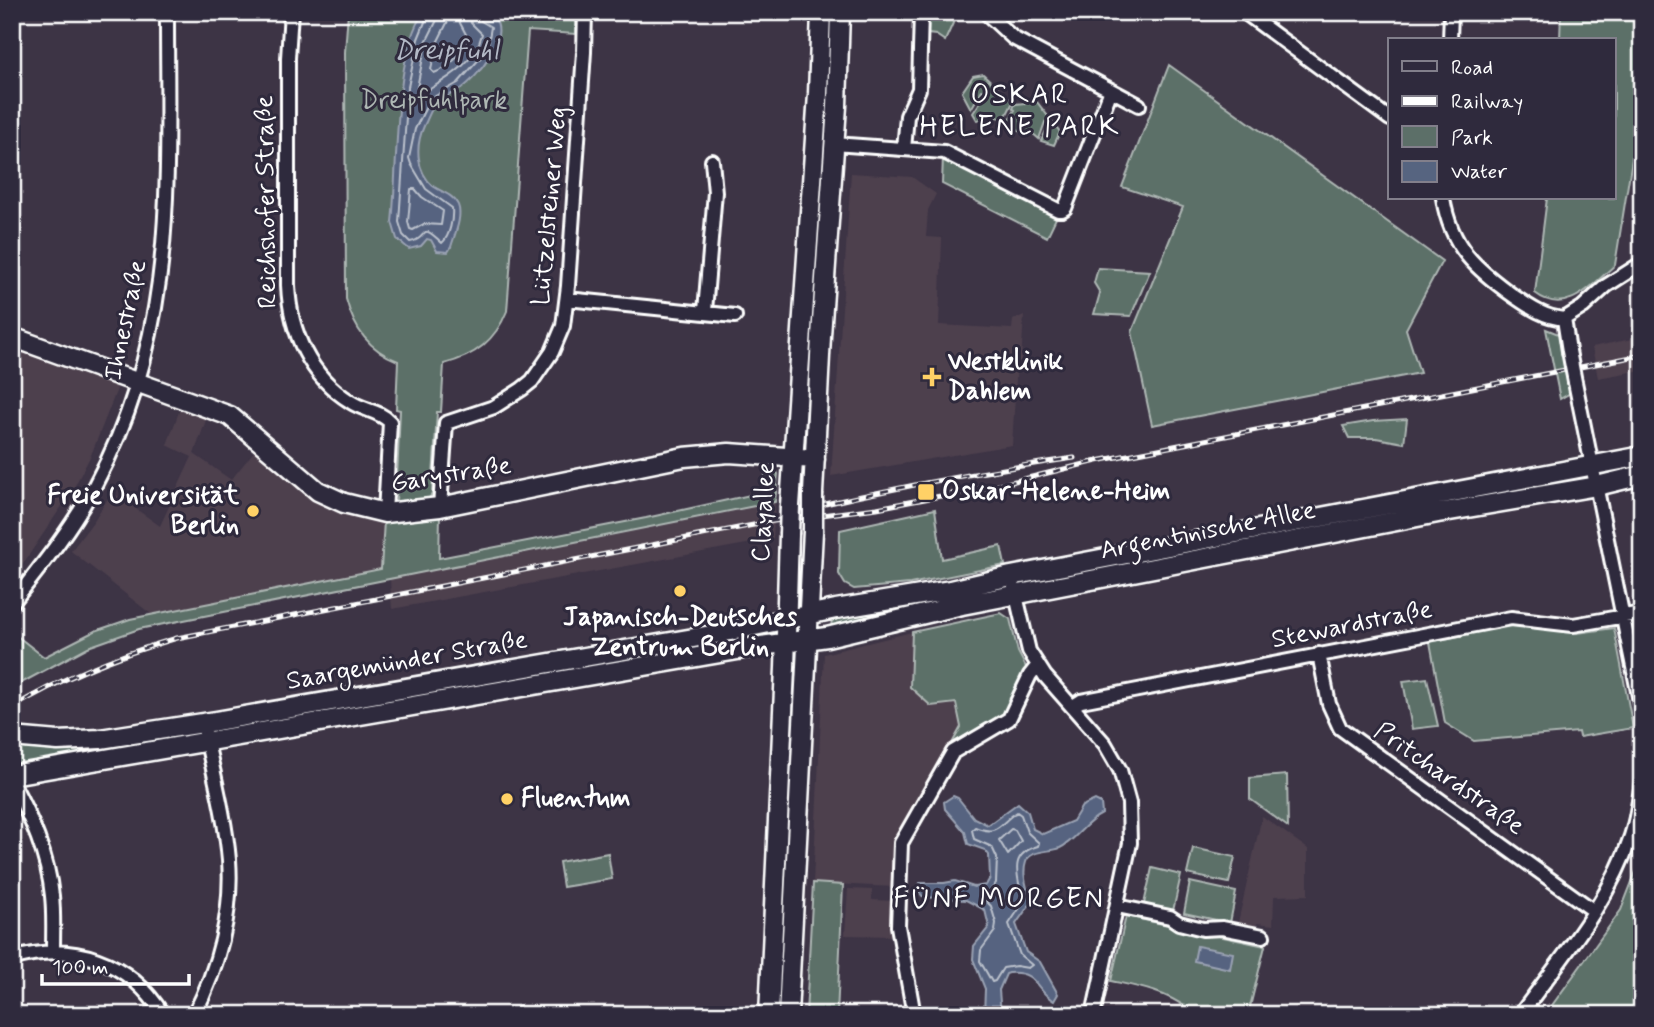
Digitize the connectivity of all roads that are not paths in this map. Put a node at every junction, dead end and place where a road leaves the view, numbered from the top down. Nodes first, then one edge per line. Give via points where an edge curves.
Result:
1 (167, 12) edge
2 (291, 12) edge
3 (585, 12) edge
4 (821, 12) edge
5 (840, 12) edge
6 (921, 12) edge
7 (985, 12) edge
8 (1451, 12) edge
9 (1251, 15) edge
10 (1450, 38) edge
11 (1111, 90) junction
12 (1139, 105) dead end
13 (1388, 117) edge
14 (834, 144) junction
15 (904, 149) junction
16 (712, 161) dead end
17 (1443, 200) edge
18 (1642, 263) edge
19 (567, 299) junction
20 (705, 312) junction
21 (735, 316) dead end
22 (1564, 319) junction
23 (12, 337) edge
24 (137, 384) junction
25 (1642, 456) edge
26 (793, 457) junction
27 (815, 459) junction
28 (1592, 466) junction
29 (1642, 475) edge
30 (1597, 486) junction
31 (440, 507) junction
32 (385, 513) junction
33 (1011, 576) junction
34 (1016, 594) junction
35 (12, 603) edge
36 (1642, 613) edge
37 (809, 615) junction
38 (1623, 616) junction
39 (785, 620) junction
40 (807, 640) junction
41 (785, 643) junction
42 (1319, 654) junction
43 (1038, 665) junction
44 (1073, 706) junction
45 (1642, 711) edge
46 (205, 732) junction
47 (12, 737) edge
48 (12, 775) edge
49 (12, 782) edge
50 (1642, 782) edge
51 (1637, 836) edge
52 (1117, 906) junction
53 (1594, 911) junction
54 (1263, 936) dead end
55 (53, 951) junction
56 (12, 959) edge
57 (163, 1015) edge
58 (194, 1015) edge
59 (769, 1015) edge
60 (788, 1015) edge
61 (914, 1015) edge
62 (1093, 1015) edge
63 (1520, 1015) edge

1 - 24 street, Ihnestraße via 163,264 154,323
2 - 32 street, Reichshofer Straße via 291,316 302,347 323,378 351,402 390,422
3 - 19 street, Lützelsteiner Weg
4 - 26 main road, Clayallee
5 - 14 main road, Clayallee
6 - 15 street via 919,89 907,116
7 - 11 street via 1013,38
8 - 10 street
9 - 13 street
11 - 12 street
11 - 15 street via 1062,210 944,152
14 - 15 street
14 - 27 main road, Clayallee
16 - 20 street via 715,192
17 - 22 street via 1457,242 1484,274 1540,314
18 - 22 street
19 - 20 street
19 - 31 street, Lützelsteiner Weg via 563,326 552,352 532,381 494,407 446,423
20 - 21 street
22 - 28 street, bridge
23 - 24 main road, Garystraße
24 - 32 main road, Garystraße via 229,416 318,491
24 - 35 street, Ihnestraße via 119,434 74,521
25 - 28 main road, Argentinische Allee
26 - 27 main road, Garystraße
26 - 31 main road, Garystraße via 729,453 684,457
26 - 39 main road, Clayallee, bridge
27 - 37 main road, Clayallee, bridge
28 - 30 street
28 - 33 main road, Argentinische Allee
29 - 30 main road, Argentinische Allee
30 - 34 main road, Argentinische Allee
30 - 38 street
31 - 32 main road, Garystraße
33 - 34 street
33 - 37 main road, Argentinische Allee
34 - 40 main road, Argentinische Allee
34 - 43 street via 1029,651
36 - 38 street, Stewardstraße
37 - 39 main road, Saargemünder Straße
37 - 40 main road, Clayallee
38 - 42 street, Stewardstraße via 1573,625 1511,618
38 - 45 street
39 - 41 main road, Clayallee
39 - 46 main road, Saargemünder Straße
40 - 41 main road, Argentinische Allee
40 - 60 main road, Clayallee
41 - 46 main road, Saargemünder Straße
41 - 59 main road, Clayallee
42 - 44 street, Stewardstraße
42 - 53 street, Pritchardstraße via 1331,711 1348,735
43 - 44 street
43 - 61 street via 1009,719 953,752 901,843 898,926
44 - 52 street via 1113,757 1129,803 1130,843
46 - 47 main road, Saargemünder Straße via 58,741
46 - 48 main road, Saargemünder Straße
46 - 58 street via 229,860 228,900 217,959
49 - 55 street via 46,863
50 - 51 street
51 - 53 street
52 - 54 street via 1203,929
52 - 62 street
53 - 63 street
55 - 56 street
55 - 57 street via 112,966 140,987

